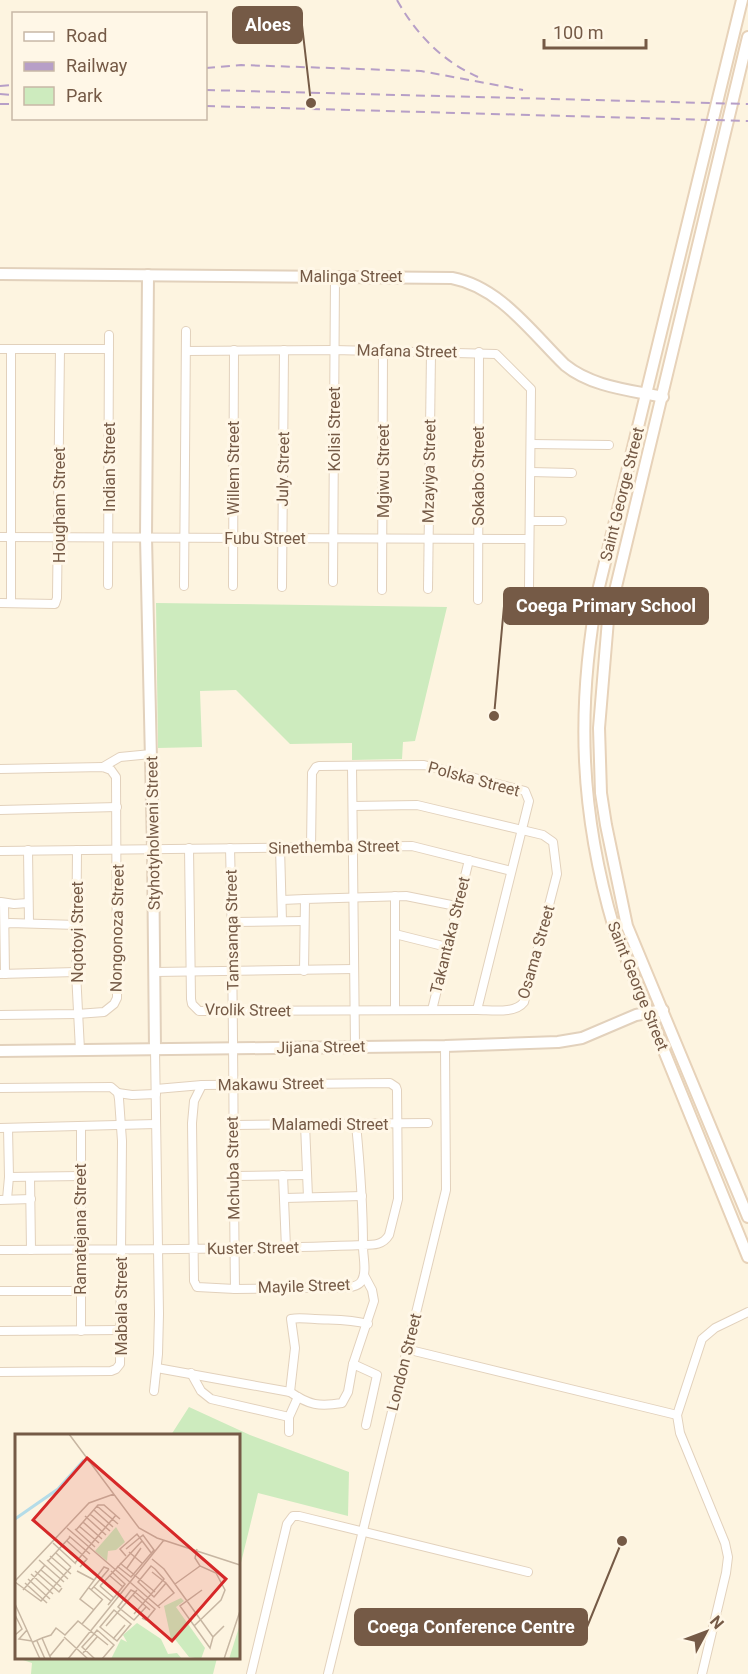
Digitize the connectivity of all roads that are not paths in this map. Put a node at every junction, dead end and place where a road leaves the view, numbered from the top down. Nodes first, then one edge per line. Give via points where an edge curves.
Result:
1 (742, 0) edge
2 (748, 37) edge
3 (0, 274) edge
4 (148, 275) junction
5 (335, 276) junction
6 (186, 331) dead end
7 (110, 334) dead end
8 (0, 349) edge
9 (60, 349) junction
10 (109, 349) junction
11 (11, 350) junction
12 (234, 350) junction
13 (284, 350) junction
14 (334, 350) junction
15 (186, 351) junction
16 (383, 352) junction
17 (431, 352) junction
18 (479, 352) junction
19 (647, 393) junction
20 (663, 397) junction
21 (531, 444) junction
22 (609, 446) dead end
23 (531, 472) junction
24 (572, 473) dead end
25 (530, 521) junction
26 (562, 521) dead end
27 (59, 536) junction
28 (0, 537) edge
29 (10, 537) junction
30 (108, 537) junction
31 (146, 537) junction
32 (184, 537) junction
33 (282, 537) junction
34 (233, 538) junction
35 (333, 538) junction
36 (382, 538) junction
37 (429, 539) junction
38 (529, 539) junction
39 (478, 540) junction
40 (333, 582) dead end
41 (108, 585) dead end
42 (184, 586) dead end
43 (233, 586) dead end
44 (282, 587) dead end
45 (529, 588) dead end
46 (428, 589) dead end
47 (382, 590) dead end
48 (478, 600) dead end
49 (0, 603) edge
50 (11, 603) junction
51 (151, 754) junction
52 (352, 766) junction
53 (102, 767) junction
54 (0, 769) edge
55 (353, 806) junction
56 (117, 807) junction
57 (0, 810) edge
58 (522, 831) junction
59 (353, 847) junction
60 (189, 848) junction
61 (230, 848) junction
62 (280, 848) junction
63 (311, 848) junction
64 (153, 849) junction
65 (28, 850) junction
66 (77, 850) junction
67 (118, 850) junction
68 (0, 851) edge
69 (469, 860) junction
70 (511, 871) junction
71 (395, 896) junction
72 (354, 897) junction
73 (305, 899) junction
74 (282, 900) junction
75 (2, 903) edge
76 (28, 903) junction
77 (456, 906) junction
78 (282, 921) junction
79 (304, 921) junction
80 (232, 922) junction
81 (28, 923) junction
82 (5, 924) junction
83 (76, 925) junction
84 (395, 934) junction
85 (447, 947) junction
86 (354, 969) junction
87 (304, 970) junction
88 (191, 971) junction
89 (233, 971) junction
90 (76, 972) junction
91 (155, 972) junction
92 (3, 974) edge
93 (657, 997) junction
94 (646, 1009) junction
95 (395, 1010) junction
96 (432, 1010) junction
97 (477, 1010) junction
98 (663, 1010) junction
99 (234, 1011) junction
100 (354, 1011) junction
101 (77, 1014) junction
102 (0, 1015) edge
103 (445, 1046) junction
104 (355, 1047) junction
105 (234, 1048) junction
106 (155, 1049) junction
107 (0, 1050) edge
108 (80, 1050) junction
109 (232, 1084) junction
110 (202, 1085) junction
111 (0, 1088) edge
112 (156, 1091) junction
113 (118, 1093) junction
114 (428, 1123) dead end
115 (156, 1124) junction
116 (305, 1124) junction
117 (356, 1124) junction
118 (398, 1124) junction
119 (121, 1125) junction
120 (232, 1125) junction
121 (81, 1127) junction
122 (4, 1128) edge
123 (283, 1175) junction
124 (307, 1175) junction
125 (81, 1176) junction
126 (233, 1176) junction
127 (9, 1177) junction
128 (30, 1178) junction
129 (362, 1196) junction
130 (308, 1197) junction
131 (285, 1198) junction
132 (30, 1199) junction
133 (4, 1200) edge
134 (748, 1217) edge
135 (363, 1245) junction
136 (121, 1248) junction
137 (286, 1248) junction
138 (81, 1249) junction
139 (157, 1249) junction
140 (194, 1249) junction
141 (0, 1250) edge
142 (32, 1250) junction
143 (234, 1250) junction
144 (748, 1257) edge
145 (364, 1275) junction
146 (235, 1288) junction
147 (0, 1291) edge
148 (80, 1291) junction
149 (748, 1312) edge
150 (368, 1324) junction
151 (121, 1330) junction
152 (0, 1331) edge
153 (81, 1331) junction
154 (406, 1349) junction
155 (353, 1364) junction
156 (157, 1368) junction
157 (0, 1372) edge
158 (191, 1374) junction
159 (154, 1391) dead end
160 (294, 1395) junction
161 (678, 1415) junction
162 (289, 1417) junction
163 (366, 1425) dead end
164 (289, 1432) dead end
165 (363, 1532) junction
166 (528, 1572) dead end
167 (251, 1674) edge
168 (328, 1674) edge
169 (702, 1674) edge

1 - 19 main road, Saint George Street
2 - 20 main road, Saint George Street
3 - 4 main road, Malinga Street
4 - 5 main road, Malinga Street
4 - 31 main road, Styhotyholweni Street
5 - 14 street, Kolisi Street
5 - 19 main road, Malinga Street via 443,277 474,284 501,302 578,374
6 - 15 street
7 - 10 street, Indian Street
8 - 11 street
9 - 10 street
9 - 11 street
9 - 27 street, Hougham Street
10 - 30 street, Indian Street
11 - 29 street
12 - 13 street, Mafana Street
12 - 15 street, Mafana Street
12 - 34 street, Willem Street
13 - 14 street, Mafana Street
13 - 33 street, July Street
14 - 16 street, Mafana Street
14 - 35 street, Kolisi Street
15 - 32 street
16 - 17 street, Mafana Street
16 - 36 street, Mgiwu Street
17 - 18 street, Mafana Street
17 - 37 street, Mzayiya Street
18 - 21 street, Mafana Street via 496,354 531,389
18 - 39 street, Sokabo Street
19 - 20 main road, Malinga Street
19 - 94 main road, Saint George Street via 598,591 587,658 584,718 589,818 596,856 614,928
20 - 93 main road, Saint George Street via 608,620 599,728 601,793 617,882 632,942
21 - 22 street
21 - 23 street, Mafana Street
23 - 24 street
23 - 25 street, Mafana Street
25 - 26 street
25 - 38 street, Mafana Street
27 - 29 street, Fubu Street
27 - 30 street, Fubu Street
27 - 50 street, Hougham Street via 55,604
28 - 29 street, Fubu Street
29 - 50 street
30 - 31 street, Fubu Street
30 - 41 street, Indian Street
31 - 32 street, Fubu Street
31 - 51 main road, Styhotyholweni Street
32 - 34 street, Fubu Street
32 - 42 street
33 - 34 street, Fubu Street
33 - 35 street, Fubu Street
33 - 44 street, July Street
34 - 43 street, Willem Street
35 - 36 street, Fubu Street
35 - 40 street, Kolisi Street
36 - 37 street, Fubu Street
36 - 47 street, Mgiwu Street
37 - 39 street, Fubu Street
37 - 46 street, Mzayiya Street
38 - 39 street, Fubu Street
38 - 45 street, Mafana Street
39 - 48 street, Sokabo Street
49 - 50 street, Hougham Street
51 - 53 street via 120,757
51 - 64 main road, Styhotyholweni Street
52 - 55 street
52 - 58 street, Polska Street via 424,765 523,789 529,801
52 - 63 street, Polska Street via 323,765 313,770
53 - 54 street
53 - 56 street, Nongonoza Street via 116,777
55 - 58 street, Osama Street via 417,805
55 - 59 street
56 - 57 street
56 - 67 street, Nongonoza Street
58 - 70 street, Polska Street
58 - 97 street, Osama Street via 549,838 555,847 556,874 538,950 523,1004 513,1009
59 - 63 street, Sinethemba Street
59 - 69 street, Sinethemba Street via 412,846
59 - 72 street
60 - 61 street, Sinethemba Street
60 - 64 street, Sinethemba Street
60 - 88 street, Vrolik Street
61 - 62 street, Sinethemba Street
61 - 80 street, Tamsanqa Street
62 - 63 street, Sinethemba Street
62 - 74 street
64 - 67 street, Sinethemba Street
64 - 91 main road, Styhotyholweni Street
65 - 66 street, Sinethemba Street
65 - 68 street, Sinethemba Street
65 - 76 street
66 - 67 street, Sinethemba Street
66 - 83 street, Nqotoyi Street
67 - 101 street, Nongonoza Street via 117,998 104,1012
69 - 70 street, Sinethemba Street
69 - 77 street, Takantaka Street
70 - 97 street, Polska Street
71 - 72 street
71 - 77 street
71 - 84 street
72 - 73 street
72 - 86 street
73 - 74 street
73 - 79 street
74 - 78 street
75 - 76 street
75 - 82 street
76 - 81 street
77 - 85 street, Takantaka Street
78 - 79 street
78 - 80 street
79 - 87 street
80 - 89 street, Tamsanqa Street
81 - 82 street
81 - 83 street
82 - 92 street
83 - 90 street, Nqotoyi Street
84 - 85 street
84 - 95 street
85 - 96 street, Takantaka Street
86 - 87 street
86 - 100 street
87 - 89 street
88 - 89 street
88 - 91 street
88 - 99 street, Vrolik Street via 195,1008 204,1012
89 - 99 street, Tamsanqa Street
90 - 92 street
90 - 101 street, Nqotoyi Street
91 - 106 main road, Styhotyholweni Street
93 - 94 main road
93 - 98 main road, Saint George Street
94 - 98 main road, Jijana Street
94 - 103 main road, Jijana Street via 575,1040
94 - 144 main road, Saint George Street
95 - 96 street, Osama Street
95 - 100 street, Osama Street
96 - 97 street, Osama Street
98 - 134 main road, Saint George Street
99 - 100 street, Vrolik Street
99 - 105 street, Tamsanqa Street
100 - 104 street
101 - 102 street, Nongonoza Street
101 - 108 street, Nqotoyi Street
103 - 104 main road, Jijana Street
103 - 154 street, London Street via 447,1184
104 - 105 main road, Jijana Street
105 - 106 main road, Jijana Street
105 - 109 street, Mchuba Street
106 - 108 main road, Jijana Street
106 - 112 street, Styhotyholweni Street
107 - 108 main road, Jijana Street
109 - 110 street, Makawu Street
109 - 118 street, Makawu Street via 390,1083 397,1090
109 - 120 street, Mchuba Street
110 - 112 street
110 - 140 street, Makawu Street via 193,1106
111 - 113 street via 108,1086
112 - 113 street
112 - 115 street, Styhotyholweni Street
113 - 119 street, Mabala Street
114 - 118 street, Malamedi Street
115 - 119 street
115 - 139 street, Styhotyholweni Street
116 - 117 street, Malamedi Street
116 - 120 street, Malamedi Street
116 - 124 street
117 - 118 street, Malamedi Street
117 - 129 street, Mayile Street
118 - 135 street, Kuster Street via 398,1200 393,1221 387,1239 378,1245
119 - 121 street
119 - 136 street, Mabala Street
120 - 126 street, Mchuba Street
121 - 122 street
121 - 125 street, Ramatejana Street
122 - 127 street
123 - 124 street
123 - 126 street
123 - 131 street
124 - 130 street
125 - 128 street
125 - 138 street, Ramatejana Street
126 - 143 street, Mchuba Street
127 - 128 street
127 - 133 street
128 - 132 street
129 - 130 street
129 - 135 street, Mayile Street
130 - 131 street
131 - 137 street
132 - 133 street
132 - 142 street
135 - 137 street, Kuster Street
135 - 145 street, Mayile Street
136 - 138 street, Kuster Street
136 - 139 street, Kuster Street
136 - 151 street, Mabala Street
137 - 143 street, Kuster Street
138 - 142 street, Kuster Street
138 - 148 street, Ramatejana Street
139 - 140 street, Kuster Street
139 - 156 street, Styhotyholweni Street
140 - 143 street, Kuster Street
140 - 146 street, Mayile Street via 197,1287
141 - 142 street, Kuster Street
143 - 146 street, Mchuba Street
145 - 146 street, Mayile Street via 360,1283 351,1287
145 - 150 street via 374,1301
147 - 148 street
148 - 153 street, Ramatejana Street
149 - 161 street via 715,1328 702,1340
150 - 155 street
150 - 160 street via 334,1318 291,1319
151 - 153 street
151 - 157 street, Mabala Street via 120,1364 113,1370
152 - 153 street
154 - 161 street
154 - 165 street, London Street
155 - 160 street via 342,1403 307,1403
155 - 163 street via 376,1375
156 - 158 street
156 - 159 street, Styhotyholweni Street
158 - 160 street
158 - 162 street via 211,1399
160 - 162 street
161 - 169 street via 680,1432 728,1557
162 - 164 street
165 - 166 street
165 - 167 street via 298,1516 290,1519
165 - 168 street, London Street

